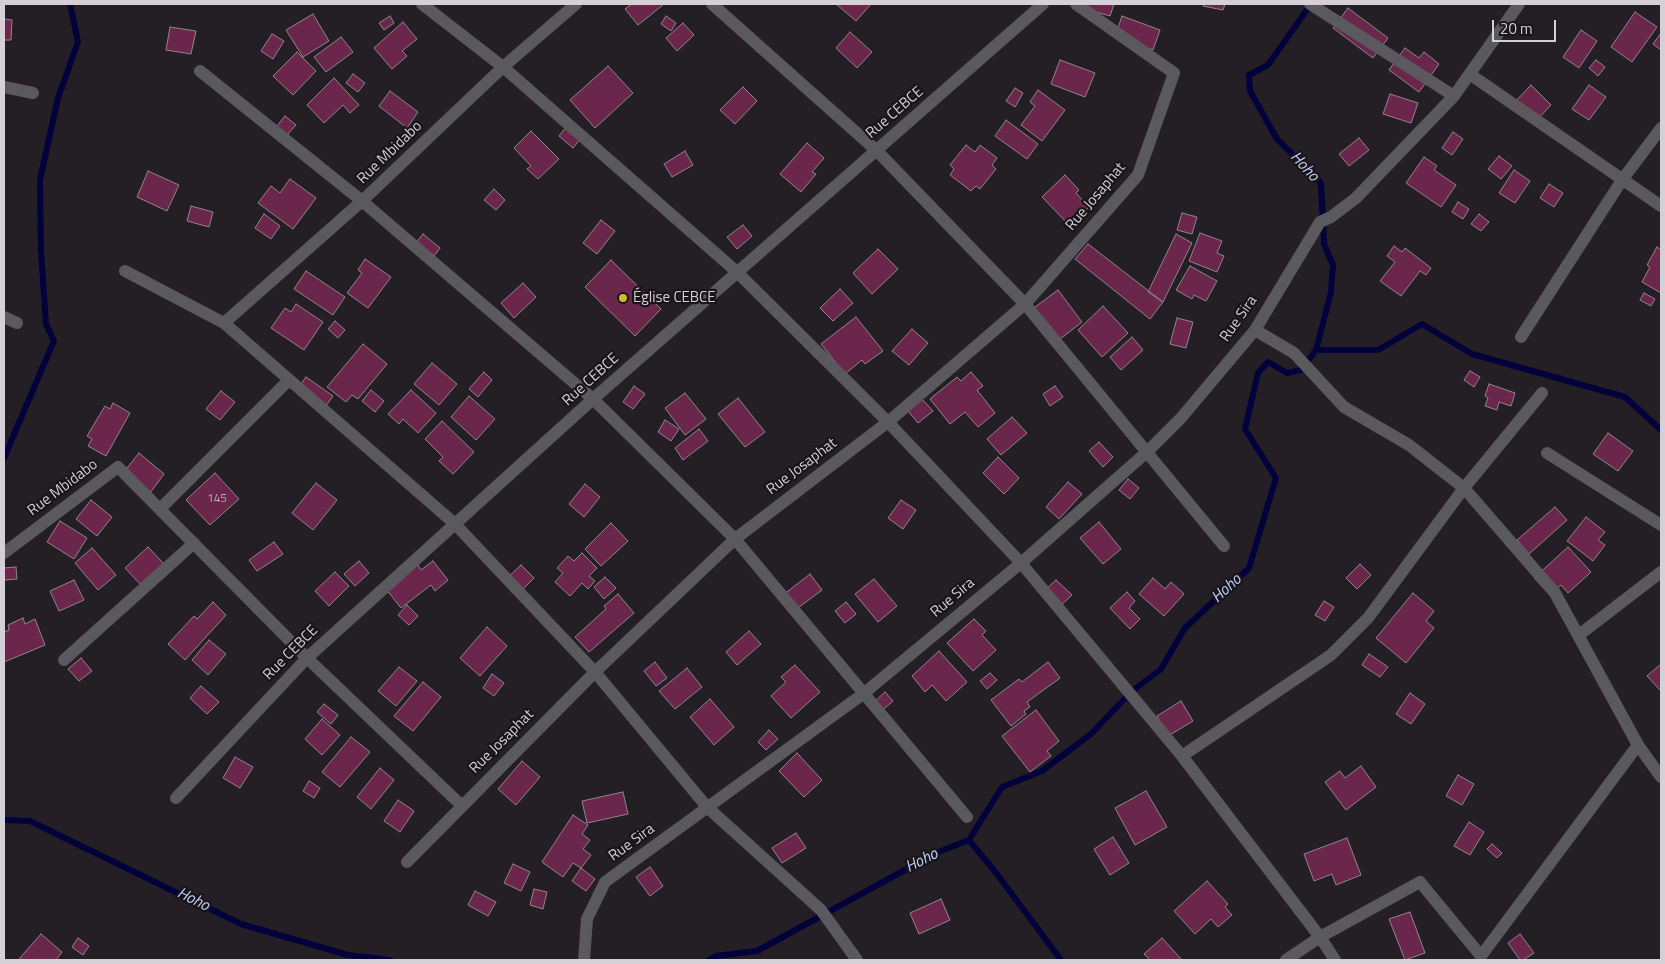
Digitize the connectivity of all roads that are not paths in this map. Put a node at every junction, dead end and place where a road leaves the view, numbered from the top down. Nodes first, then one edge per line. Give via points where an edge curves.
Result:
1 (422, 4) edge
2 (576, 4) edge
3 (712, 4) edge
4 (1043, 4) edge
5 (1076, 4) edge
6 (1519, 4) edge
7 (1315, 7) edge
8 (503, 66) junction
9 (200, 71) dead end
10 (1471, 75) junction
11 (4, 87) edge
12 (33, 93) dead end
13 (1454, 96) junction
14 (1661, 128) edge
15 (877, 151) junction
16 (1622, 180) junction
17 (362, 201) junction
18 (1661, 206) edge
19 (125, 271) dead end
20 (737, 272) junction
21 (1025, 304) junction
22 (4, 317) edge
23 (16, 323) dead end
24 (224, 323) junction
25 (1254, 330) junction
26 (1521, 337) dead end
27 (289, 380) junction
28 (1542, 393) dead end
29 (593, 399) junction
30 (888, 422) junction
31 (1148, 451) junction
32 (1547, 453) dead end
33 (1464, 488) junction
34 (160, 509) junction
35 (454, 523) junction
36 (1661, 525) edge
37 (734, 539) junction
38 (194, 543) junction
39 (1224, 546) dead end
40 (4, 553) edge
41 (1021, 563) junction
42 (1661, 572) edge
43 (1579, 635) junction
44 (307, 658) junction
45 (64, 660) dead end
46 (595, 672) junction
47 (863, 694) junction
48 (1638, 745) junction
49 (1182, 756) junction
50 (1661, 777) edge
51 (176, 798) dead end
52 (461, 806) junction
53 (707, 807) junction
54 (966, 817) dead end
55 (407, 862) dead end
56 (1320, 937) junction
57 (584, 960) edge
58 (858, 960) edge
59 (1286, 960) edge
60 (1335, 960) edge

1 - 8 street
2 - 8 street, Rue Mbidabo
3 - 15 street
4 - 15 street, Rue CEBCE
5 - 21 street, Rue Josaphat via 1174,73 1138,175
6 - 10 street
7 - 13 street
8 - 17 street, Rue Mbidabo
8 - 20 street
9 - 17 street
10 - 13 street
10 - 16 street
11 - 12 street
13 - 25 street, Rue Sira via 1356,198 1326,219
14 - 16 street
15 - 20 street, Rue CEBCE
15 - 21 street
16 - 18 street
16 - 26 street
17 - 24 street, Rue Mbidabo
17 - 29 street
19 - 24 street
20 - 29 street, Rue CEBCE
20 - 30 street
21 - 30 street, Rue Josaphat
21 - 31 street
22 - 23 street
24 - 27 street
25 - 31 street, Rue Sira via 1181,418
25 - 33 street via 1294,353 1344,407 1409,445
27 - 34 street
27 - 35 street
28 - 33 street
29 - 35 street, Rue CEBCE
29 - 37 street
30 - 37 street, Rue Josaphat
30 - 41 street
31 - 39 street
31 - 41 street, Rue Sira
32 - 36 street
33 - 43 street via 1555,593
33 - 49 street via 1368,618 1331,655
34 - 38 street
34 - 40 street, Rue Mbidabo via 118,467
35 - 44 street, Rue CEBCE
35 - 46 street
37 - 46 street, Rue Josaphat
37 - 47 street
38 - 44 street
38 - 45 street
41 - 47 street, Rue Sira
41 - 49 street
42 - 43 street
43 - 48 street
44 - 51 street, Rue CEBCE
44 - 52 street
46 - 52 street, Rue Josaphat
46 - 53 street
47 - 53 street, Rue Sira
47 - 54 street
48 - 50 street
48 - 56 street via 1481,956 1420,882
49 - 56 street
52 - 55 street, Rue Josaphat
53 - 57 street, Rue Sira via 605,882 587,919
53 - 58 street via 825,914
56 - 59 street
56 - 60 street

